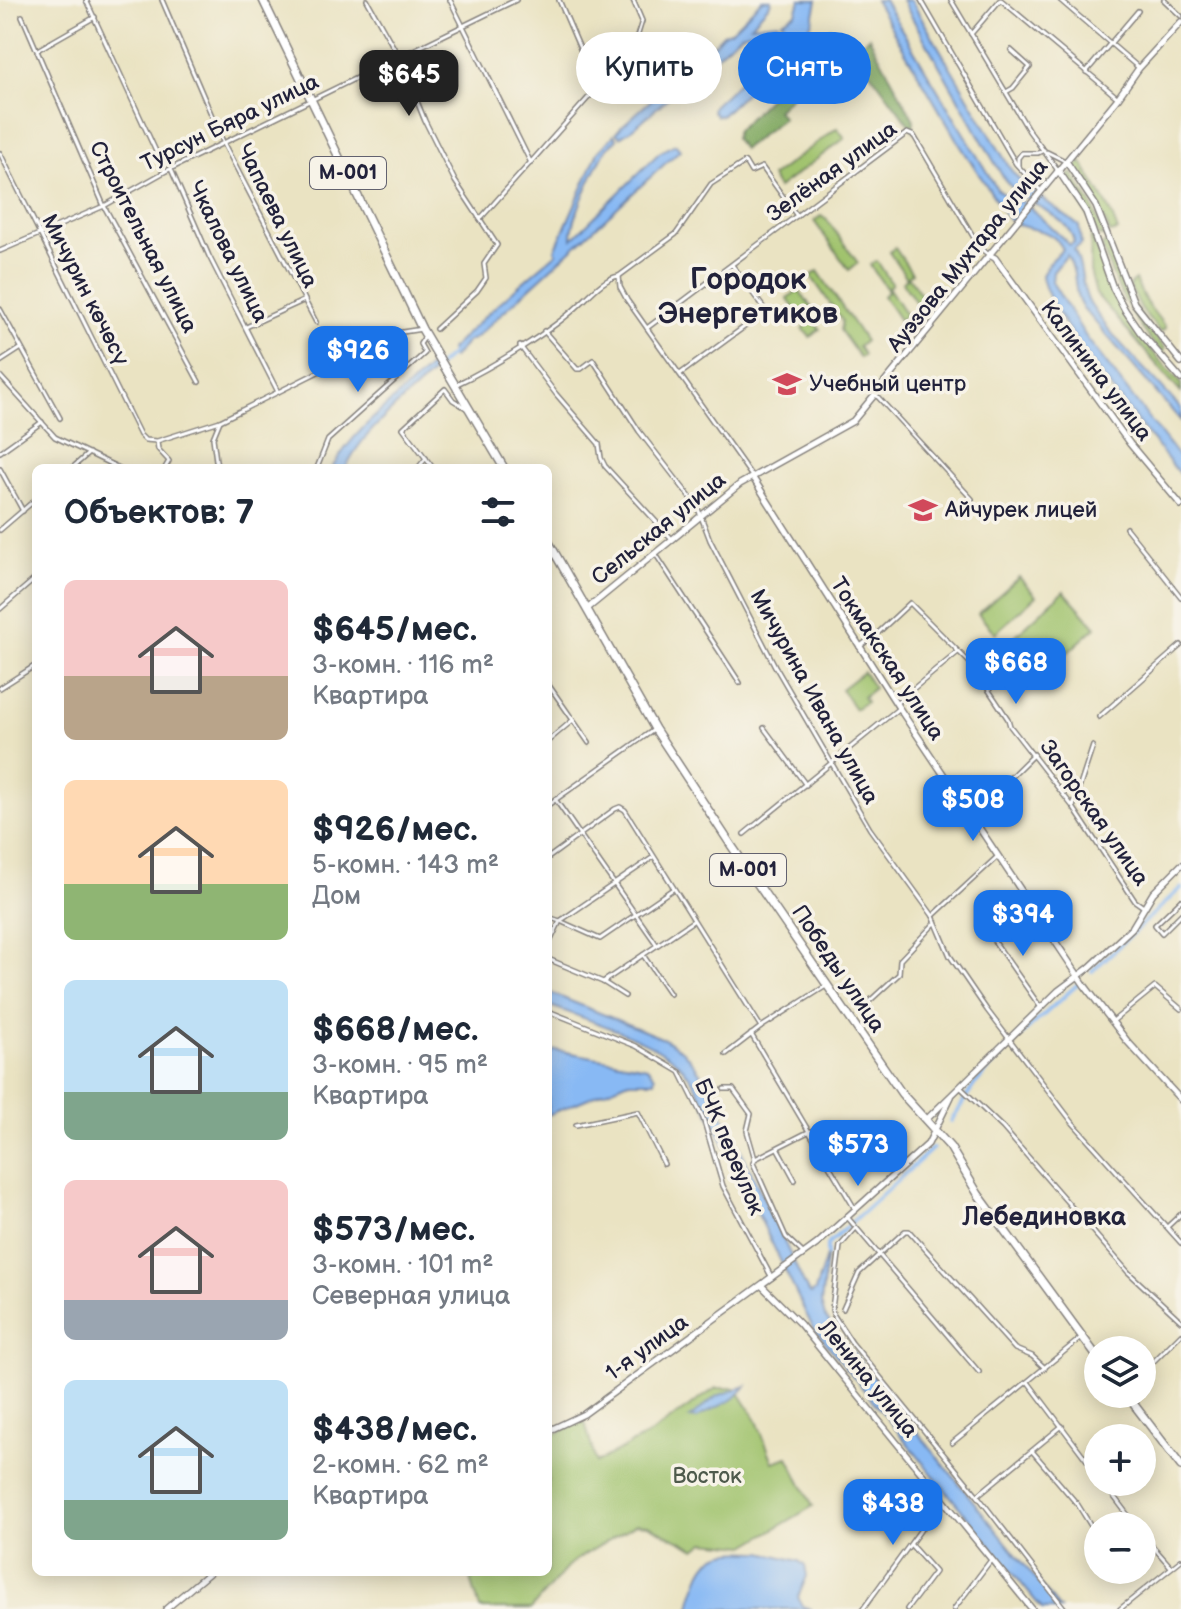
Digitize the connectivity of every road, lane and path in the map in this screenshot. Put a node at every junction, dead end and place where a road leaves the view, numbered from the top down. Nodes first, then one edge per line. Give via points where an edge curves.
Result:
1 (86, 0) edge
2 (162, 0) edge
3 (263, 0) edge
4 (367, 0) edge
5 (450, 0) edge
6 (516, 0) edge
7 (559, 0) edge
8 (633, 0) edge
9 (921, 0) edge
10 (951, 0) edge
11 (1000, 0) edge
12 (1060, 0) edge
13 (1164, 0) edge
14 (1138, 11) dead end
15 (22, 16) dead end
16 (1181, 16) edge
17 (95, 17) junction
18 (1181, 22) edge
19 (462, 25) junction
20 (639, 32) edge
21 (971, 34) junction
22 (576, 39) edge
23 (1111, 43) junction
24 (38, 49) junction
25 (1011, 50) dead end
26 (399, 57) junction
27 (1139, 68) junction
28 (1086, 72) junction
29 (1006, 92) junction
30 (1118, 98) junction
31 (312, 100) junction
32 (583, 104) edge
33 (224, 144) junction
34 (1044, 150) junction
35 (0, 153) edge
36 (1066, 161) junction
37 (531, 163) junction
38 (1018, 166) junction
39 (171, 169) junction
40 (1058, 170) junction
41 (166, 171) junction
42 (1041, 192) junction
43 (104, 206) junction
44 (797, 216) junction
45 (480, 219) junction
46 (40, 235) junction
47 (1108, 238) junction
48 (1098, 242) junction
49 (0, 251) edge
50 (989, 255) junction
51 (732, 265) junction
52 (616, 276) junction
53 (305, 300) junction
54 (0, 309) edge
55 (316, 322) dead end
56 (246, 327) junction
57 (647, 328) junction
58 (436, 329) dead end
59 (544, 331) junction
60 (424, 332) junction
61 (520, 346) junction
62 (20, 349) junction
63 (1172, 352) junction
64 (1161, 358) junction
65 (0, 362) edge
66 (1181, 362) edge
67 (680, 374) junction
68 (0, 376) edge
69 (1181, 379) edge
70 (199, 382) dead end
71 (455, 385) junction
72 (278, 392) junction
73 (876, 395) junction
74 (470, 411) junction
75 (60, 418) dead end
76 (220, 421) junction
77 (42, 422) junction
78 (154, 442) junction
79 (0, 452) edge
80 (89, 453) junction
81 (426, 458) junction
82 (77, 464) edge
83 (111, 464) edge
84 (167, 464) edge
85 (216, 464) edge
86 (319, 464) edge
87 (421, 464) edge
88 (430, 464) edge
89 (502, 464) edge
90 (0, 469) edge
91 (753, 478) junction
92 (972, 499) dead end
93 (32, 503) edge
94 (1181, 505) edge
95 (23, 511) junction
96 (700, 515) junction
97 (1126, 528) dead end
98 (0, 530) edge
99 (672, 539) junction
100 (552, 548) edge
101 (655, 553) junction
102 (32, 581) edge
103 (1181, 597) edge
104 (0, 609) edge
105 (587, 609) junction
106 (1181, 645) edge
107 (859, 647) junction
108 (959, 651) junction
109 (32, 668) edge
110 (740, 683) dead end
111 (0, 688) edge
112 (552, 690) edge
113 (897, 706) junction
114 (1099, 717) dead end
115 (573, 720) junction
116 (764, 728) dead end
117 (655, 729) junction
118 (552, 738) edge
119 (589, 743) dead end
120 (1093, 746) dead end
121 (1034, 754) junction
122 (830, 765) junction
123 (806, 785) junction
124 (555, 799) junction
125 (552, 802) edge
126 (1073, 807) junction
127 (972, 815) junction
128 (581, 833) junction
129 (744, 834) dead end
130 (552, 855) edge
131 (997, 857) junction
132 (653, 858) junction
133 (1181, 865) edge
134 (616, 883) junction
135 (673, 889) junction
136 (1181, 900) edge
137 (1145, 908) junction
138 (636, 914) junction
139 (1181, 914) edge
140 (933, 916) junction
141 (552, 919) edge
142 (693, 921) junction
143 (561, 923) junction
144 (935, 923) junction
145 (983, 925) dead end
146 (552, 939) edge
147 (657, 945) junction
148 (643, 955) junction
149 (552, 961) edge
150 (1079, 975) junction
151 (603, 982) junction
152 (826, 986) junction
153 (670, 994) dead end
154 (625, 996) dead end
155 (1041, 1008) junction
156 (1181, 1009) edge
157 (552, 1013) edge
158 (871, 1023) dead end
159 (1112, 1023) junction
160 (761, 1027) junction
161 (751, 1034) junction
162 (1008, 1039) junction
163 (726, 1054) dead end
164 (960, 1087) junction
165 (724, 1089) dead end
166 (951, 1097) junction
167 (1181, 1100) edge
168 (925, 1121) junction
169 (576, 1125) dead end
170 (810, 1131) junction
171 (934, 1131) junction
172 (778, 1149) junction
173 (755, 1159) junction
174 (664, 1164) dead end
175 (795, 1180) dead end
176 (856, 1210) junction
177 (1181, 1214) edge
178 (852, 1224) junction
179 (1167, 1227) junction
180 (1181, 1243) edge
181 (878, 1254) junction
182 (802, 1256) junction
183 (773, 1278) junction
184 (762, 1286) junction
185 (843, 1309) dead end
186 (1181, 1321) edge
187 (1181, 1334) edge
188 (1082, 1337) junction
189 (1084, 1340) edge
190 (1156, 1359) edge
191 (1045, 1368) junction
192 (979, 1372) dead end
193 (1028, 1382) junction
194 (1137, 1408) edge
195 (1062, 1426) junction
196 (552, 1429) edge
197 (952, 1443) dead end
198 (1032, 1451) junction
199 (1084, 1456) edge
200 (1181, 1466) edge
201 (977, 1495) junction
202 (943, 1499) junction
203 (1084, 1515) edge
204 (911, 1545) junction
205 (1156, 1549) edge
206 (991, 1560) junction
207 (1181, 1560) edge
208 (1173, 1568) junction
209 (205, 1576) edge
210 (166, 1609) edge
211 (863, 1609) edge
212 (907, 1609) edge
213 (954, 1609) edge
214 (1032, 1609) edge
215 (1065, 1609) edge
216 (1120, 1609) edge

1 - 17 street, Чкалова улица
2 - 33 street, Чапаева улица
3 - 31 main road, М-001
4 - 26 street
5 - 19 street
6 - 19 street, Турсун Бяра улица
7 - 22 street
8 - 20 street via 642,21
9 - 38 street
10 - 21 street
11 - 21 street
11 - 28 street
12 - 23 street
13 - 16 street
14 - 23 street
15 - 24 street, Строительная улица
17 - 24 street
17 - 41 street, Чкалова улица
18 - 27 main road, Ауэзова Мухтара улица
19 - 26 street, Турсун Бяра улица
19 - 37 street
21 - 29 street
23 - 27 street
23 - 28 street
24 - 43 street, Строительная улица
25 - 29 street via 1030,67
26 - 31 street, Турсун Бяра улица
26 - 45 street via 425,121
27 - 30 main road, Ауэзова Мухтара улица
28 - 30 street
29 - 34 street
30 - 36 main road, Ауэзова Мухтара улица
31 - 33 street, Турсун Бяра улица
31 - 60 main road, М-001
32 - 37 street
33 - 39 street, Турсун Бяра улица
33 - 53 street, Чапаева улица
34 - 36 street
34 - 38 street via 1022,153
34 - 40 street
35 - 46 street, Мичурин көчөсү
36 - 40 main road, Ауэзова Мухтара улица
36 - 47 main road via 1096,206
37 - 45 street
38 - 42 street
39 - 41 street, Турсун Бяра улица
39 - 56 street, Чкалова улица
40 - 42 main road, Ауэзова Мухтара улица
40 - 48 main road
41 - 43 street, Турсун Бяра улица
42 - 50 main road, Ауэзова Мухтара улица
43 - 46 street, Турсун Бяра улица
43 - 70 street, Строительная улица
44 - 50 street, Зелёная улица via 912,133
44 - 51 street, Зелёная улица
44 - 52 street via 762,167 751,172 745,162 711,184 676,234
45 - 58 street via 497,245 484,264 486,278
46 - 49 street, Турсун Бяра улица
46 - 78 street, Мичурин көчөсү via 145,440
47 - 48 main road
47 - 63 main road via 1134,303
48 - 64 main road via 1113,288
50 - 73 main road, Ауэзова Мухтара улица
50 - 94 main road, Калинина улица
51 - 57 street, Зелёная улица
51 - 67 street via 766,311
52 - 57 street
52 - 59 street
53 - 55 street
53 - 56 street, Чапаева улица
54 - 62 street
56 - 72 street, Чкалова улица
57 - 67 street
59 - 61 street
59 - 96 street, Мичурина Ивана улица via 577,369 593,360
60 - 71 main road, М-001
60 - 72 street via 396,333
60 - 86 street via 420,344 425,353 328,440
61 - 71 street
61 - 99 street via 599,444 605,466
62 - 65 street
62 - 75 street
63 - 64 main road
63 - 66 main road
64 - 69 main road
67 - 91 street
68 - 77 street
71 - 74 main road, М-001
72 - 76 street
73 - 91 main road, Ауэзова Мухтара улица via 848,424
73 - 92 street
74 - 81 street via 445,389 403,428
74 - 89 main road, М-001
76 - 78 street
76 - 85 street via 213,438
77 - 79 street
77 - 80 street via 55,437
78 - 84 street
80 - 82 street
80 - 83 street
81 - 87 street
81 - 88 street
90 - 95 street
91 - 96 main road, Сельская улица
91 - 107 main road, Токмакская улица
93 - 95 street
95 - 98 street
96 - 99 main road, Сельская улица
96 - 122 street, Мичурина Ивана улица
97 - 103 street
99 - 101 main road, Сельская улица
100 - 105 main road, Победы улица / М-001
101 - 105 main road, Сельская улица
101 - 110 street
102 - 104 street
105 - 117 main road, Победы улица / М-001
106 - 114 street
107 - 108 street, Загорская улица via 910,603
107 - 113 main road, Токмакская улица
108 - 113 street
108 - 121 street, Загорская улица
109 - 111 street
112 - 115 street
113 - 122 street
113 - 127 main road, Токмакская улица
115 - 118 street
115 - 119 street
116 - 123 street
117 - 124 street
117 - 152 main road, Победы улица / М-001
120 - 126 street
121 - 126 street, Загорская улица
121 - 127 street
122 - 123 street
122 - 140 street, Мичурина Ивана улица
123 - 129 street
124 - 125 street
124 - 128 street
126 - 137 street, Загорская улица via 1135,901
127 - 131 main road, Токмакская улица
128 - 130 street
128 - 132 street via 620,807
128 - 134 street
131 - 140 street
131 - 150 main road, Токмакская улица
132 - 134 street
132 - 135 street
133 - 137 main road
134 - 138 street
134 - 143 street
135 - 138 street
135 - 142 street
136 - 139 street via 1155,925 1162,933
137 - 150 main road via 1132,928
138 - 143 street via 600,939
138 - 147 street
140 - 144 street, Мичурина Ивана улица
141 - 143 street
142 - 147 street
142 - 160 street
143 - 146 street
144 - 158 street via 900,960 899,974 861,1009
144 - 162 street, Мичурина Ивана улица via 950,956
145 - 155 street
147 - 148 street
148 - 151 street
148 - 153 street
149 - 151 street
150 - 155 main road
150 - 159 main road, Токмакская улица
151 - 154 street
152 - 160 street
152 - 168 main road, Победы улица / М-001
155 - 162 main road
156 - 159 street via 1155,987
157 - 183 street, БЧК переулок via 636,1046 680,1072 703,1118 723,1186
159 - 167 main road, Токмакская улица
160 - 161 street
161 - 163 street
161 - 170 street
162 - 164 main road
162 - 179 street, Мичурина Ивана улица via 1073,1123
164 - 166 main road
164 - 186 street via 1012,1137 1128,1272
165 - 173 street via 733,1089 751,1114 747,1131
166 - 168 main road
166 - 171 main road
168 - 171 main road, Победы улица / М-001
169 - 174 street via 638,1112
170 - 172 street
170 - 176 street
171 - 176 main road via 928,1144
171 - 188 main road, Победы улица / М-001
172 - 173 street
172 - 175 street
173 - 182 street via 786,1237
176 - 178 main road
177 - 179 street
178 - 181 street
178 - 182 main road
178 - 201 street via 840,1246 832,1311 852,1343
179 - 180 street, Мичурина Ивана улица
181 - 185 street via 859,1273
181 - 191 street via 905,1231 912,1234 1015,1349
181 - 192 street
182 - 183 main road, 1-я улица
183 - 184 main road, 1-я улица
184 - 196 main road, 1-я улица via 584,1414
184 - 202 main road, Ленина улица via 800,1324
187 - 190 street
188 - 189 main road, Победы улица / М-001
188 - 191 street
191 - 193 street
193 - 195 street
193 - 197 street
194 - 200 main road
195 - 198 street
195 - 199 street
198 - 201 street
198 - 203 street
201 - 215 street
202 - 204 street
202 - 206 main road, Ленина улица
204 - 211 street
204 - 212 street via 935,1572
205 - 208 street
206 - 213 street
206 - 214 main road, Ленина улица
207 - 208 street
208 - 216 street
209 - 210 main road

